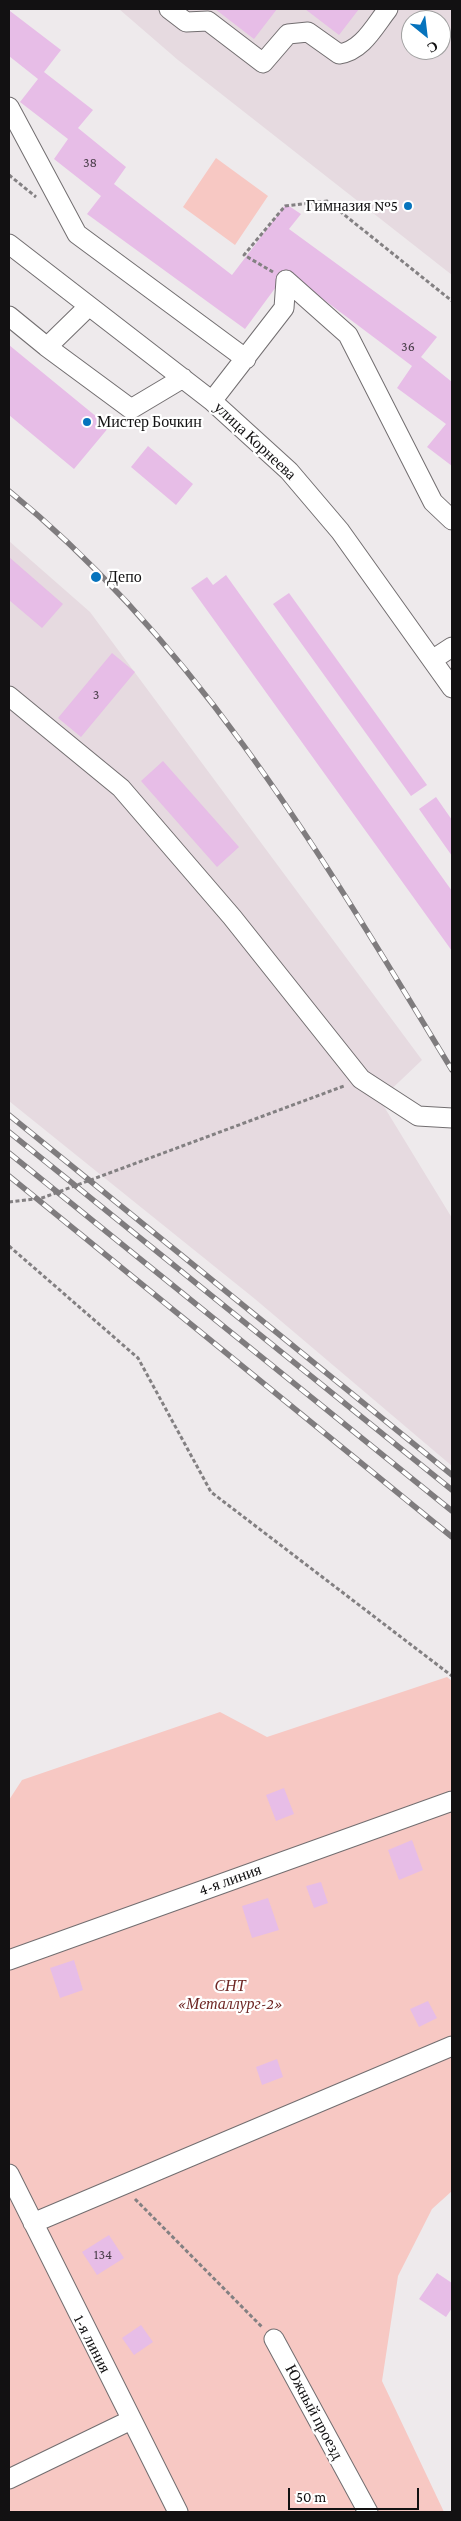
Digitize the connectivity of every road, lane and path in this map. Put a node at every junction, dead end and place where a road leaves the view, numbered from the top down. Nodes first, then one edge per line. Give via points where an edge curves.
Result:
1 (169, 9) edge
2 (388, 9) edge
3 (9, 106) edge
4 (9, 244) edge
5 (286, 280) junction
6 (452, 301) edge
7 (89, 306) junction
8 (9, 316) edge
9 (47, 347) junction
10 (246, 359) junction
11 (182, 378) junction
12 (212, 401) junction
13 (452, 520) edge
14 (452, 647) edge
15 (432, 660) junction
16 (452, 688) edge
17 (9, 696) edge
18 (361, 1079) junction
19 (452, 1118) edge
20 (9, 1202) edge
21 (9, 1246) edge
22 (452, 1676) edge
23 (452, 1801) edge
24 (9, 1960) edge
25 (452, 2046) edge
26 (9, 2174) edge
27 (122, 2186) junction
28 (34, 2223) junction
29 (274, 2339) joint
30 (131, 2420) junction
31 (9, 2479) edge
32 (178, 2512) edge
33 (368, 2512) edge

1 - 2 street via 186,22 208,21 263,62 288,34 308,32 339,54 347,53 357,48
3 - 10 street via 78,234
4 - 7 street, улица Корнеева
5 - 6 path via 244,256 285,206 327,201
5 - 10 street via 284,308
5 - 13 street via 348,336 433,502
7 - 9 street
7 - 11 street, улица Корнеева
8 - 9 street
9 - 11 street via 130,409
10 - 12 street
11 - 12 street, улица Корнеева
12 - 15 street, улица Корнеева via 309,493
14 - 15 street
15 - 16 street, улица Корнеева
17 - 18 street via 122,788 232,917
18 - 19 street via 418,1116
18 - 20 path via 42,1198
21 - 22 path via 138,1358 211,1492
23 - 24 street, 4-я линия
25 - 27 street
26 - 28 street, 1-я линия
27 - 28 street
27 - 29 path
28 - 30 street, 1-я линия via 34,2229
29 - 33 street, Южный проезд
30 - 31 street
30 - 32 street, 1-я линия

